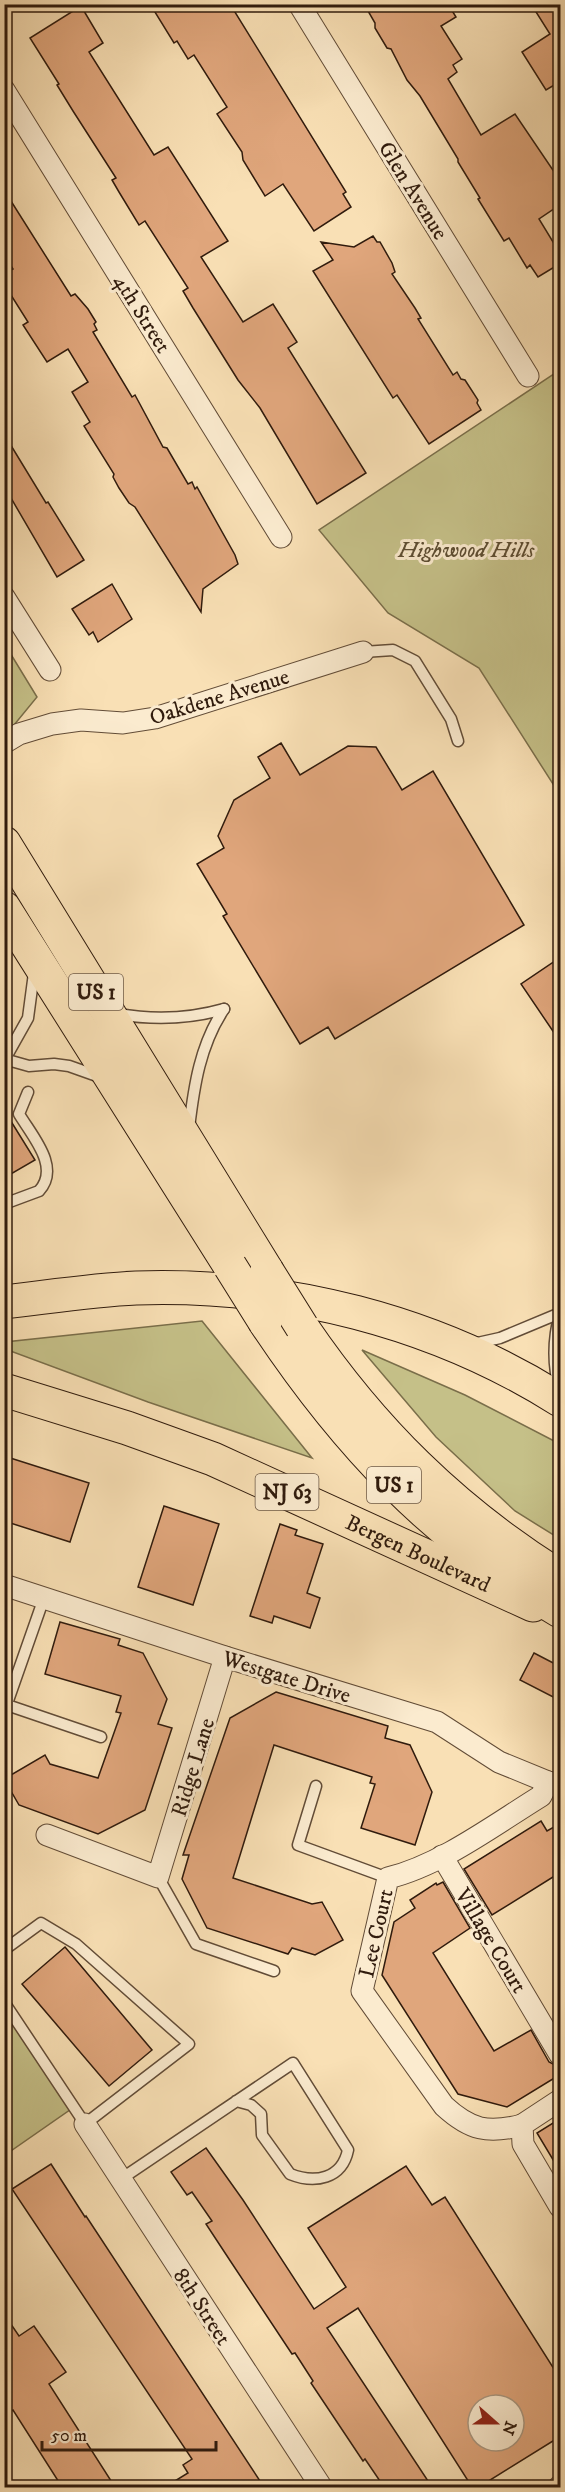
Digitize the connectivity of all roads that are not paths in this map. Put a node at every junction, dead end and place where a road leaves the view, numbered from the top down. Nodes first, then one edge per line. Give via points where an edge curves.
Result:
1 (299, 4) edge
2 (4, 90) edge
3 (528, 376) dead end
4 (281, 537) dead end
5 (4, 597) edge
6 (363, 652) joint
7 (50, 670) dead end
8 (458, 741) dead end
9 (4, 743) edge
10 (4, 843) edge
11 (4, 908) edge
12 (31, 949) junction
13 (108, 1012) junction
14 (5, 1059) edge
15 (112, 1079) junction
16 (28, 1092) dead end
17 (187, 1141) junction
18 (4, 1204) edge
19 (4, 1302) edge
20 (456, 1346) junction
21 (4, 1390) edge
22 (561, 1394) edge
23 (561, 1400) edge
24 (561, 1577) edge
25 (4, 1585) edge
26 (44, 1598) junction
27 (561, 1611) edge
28 (561, 1618) edge
29 (225, 1657) junction
30 (6, 1708) edge
31 (101, 1737) dead end
32 (554, 1784) edge
33 (316, 1786) dead end
34 (47, 1835) dead end
35 (442, 1856) junction
36 (158, 1877) junction
37 (388, 1878) junction
38 (4, 1950) edge
39 (274, 1971) dead end
40 (4, 2002) edge
41 (561, 2055) edge
42 (561, 2100) edge
43 (236, 2101) junction
44 (85, 2124) junction
45 (522, 2125) junction
46 (121, 2180) junction
47 (561, 2206) edge
48 (322, 2487) edge

1 - 3 street, Glen Avenue
2 - 4 street, 4th Street
5 - 7 street
6 - 8 lane via 393,650 415,661 452,719
6 - 9 street, Oakdene Avenue via 155,718 123,723 81,720 52,724
10 - 13 main road, US 1
11 - 12 main road, US 1
12 - 14 lane via 31,1004 23,1029
12 - 15 main road, US 1
13 - 17 main road, US 1
13 - 17 lane via 165,1018 224,1009 202,1056
14 - 15 lane via 29,1066 69,1066
15 - 27 main road, US 1, bridge via 265,1322 326,1408 397,1488 462,1545
16 - 18 lane via 19,1114 47,1162 48,1174 39,1191
17 - 24 main road, US 1, bridge via 302,1327 349,1392 436,1485 485,1525
19 - 20 main road via 136,1288 238,1292 346,1309
20 - 22 lane via 500,1338 560,1313 554,1362
20 - 23 main road via 512,1371
21 - 28 main road, Bergen Boulevard / NJ 63 via 213,1459
25 - 26 street, Westgate Drive
26 - 29 street, Westgate Drive
26 - 30 lane
29 - 32 street, Westgate Drive via 437,1722 499,1762
29 - 36 street, Ridge Lane
30 - 31 lane
32 - 35 street via 541,1797
33 - 37 lane, Lee Court via 298,1845
34 - 36 street
35 - 37 street via 407,1874
35 - 41 street, Village Court
36 - 39 lane via 196,1944
37 - 45 street, Lee Court via 362,1991 444,2106 459,2120 480,2129 502,2130
38 - 44 lane via 41,1923 76,1944 189,2044
40 - 44 lane
42 - 45 street
43 - 43 lane via 261,2114 262,2135 290,2174 317,2180 334,2174 346,2162 348,2150 293,2062
43 - 46 lane
44 - 46 street, 8th Street
45 - 47 street via 523,2144
46 - 48 street, 8th Street

